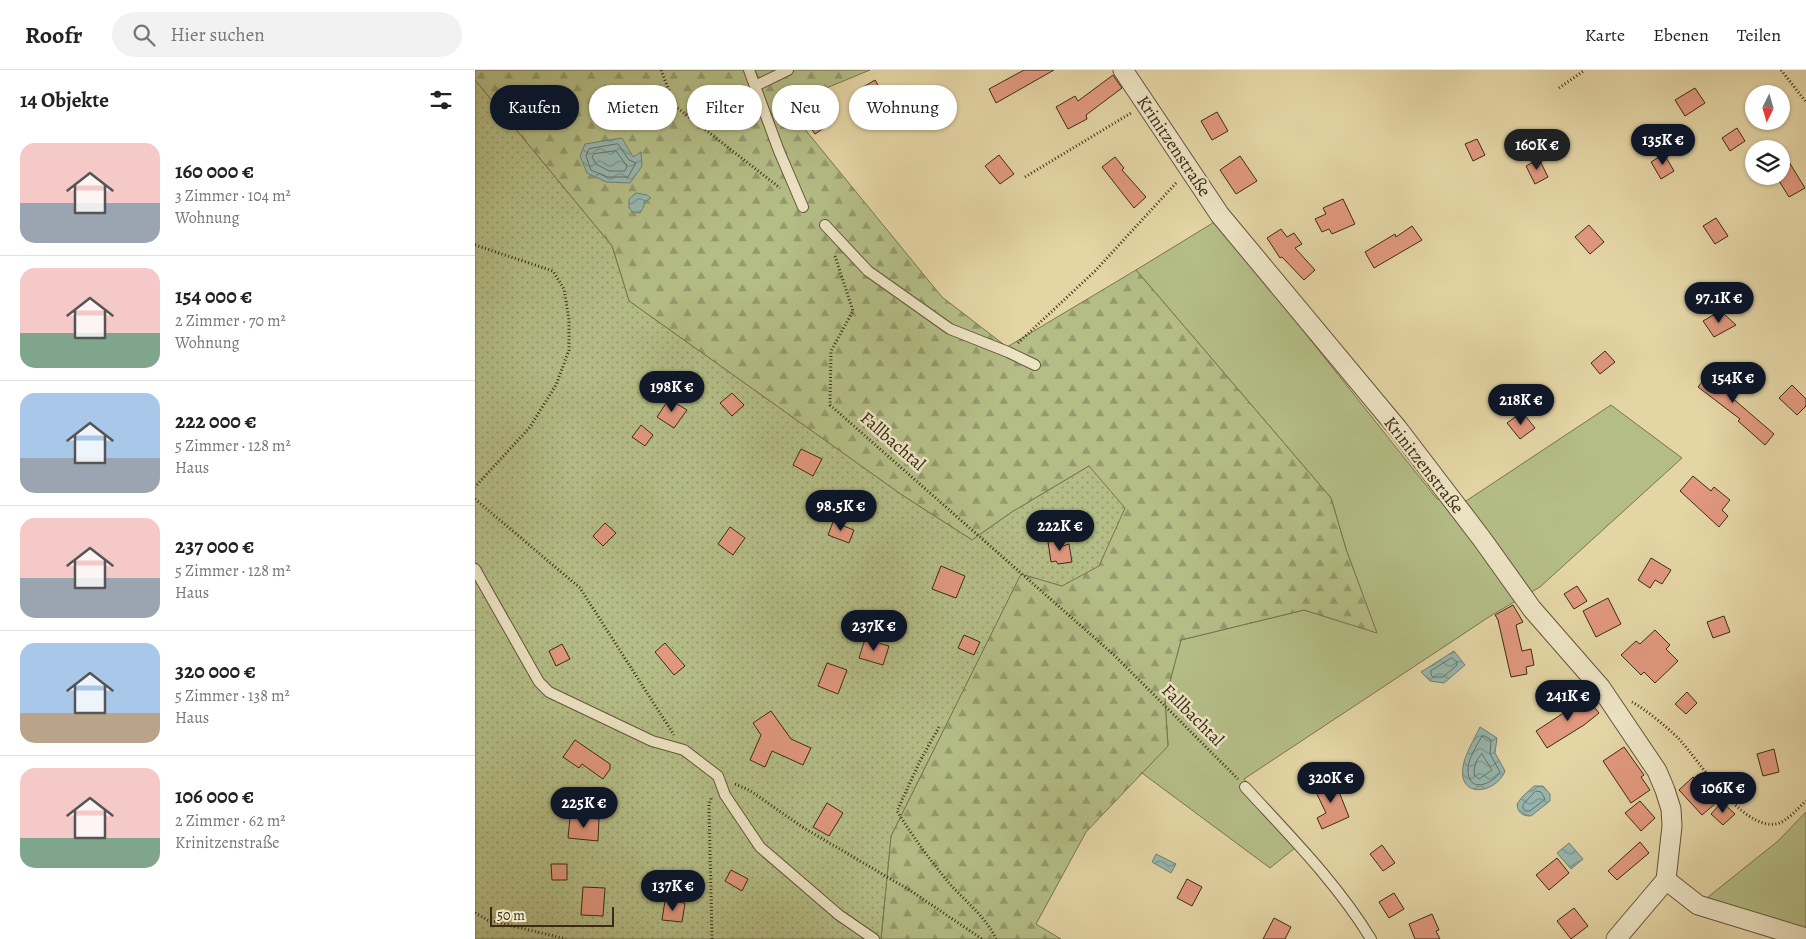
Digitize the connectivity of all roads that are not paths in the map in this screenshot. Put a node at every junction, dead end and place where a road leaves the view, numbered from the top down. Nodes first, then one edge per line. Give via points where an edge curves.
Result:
1 (749, 70) edge
2 (788, 70) edge
3 (1123, 70) edge
4 (755, 85) edge
5 (757, 85) edge
6 (762, 104) edge
7 (803, 207) dead end
8 (825, 224) dead end
9 (1035, 365) dead end
10 (475, 569) edge
11 (1245, 787) road end
12 (1666, 880) junction
13 (1803, 938) edge
14 (874, 939) edge
15 (1371, 939) edge
16 (1616, 939) edge

1 - 4 lane
2 - 5 lane
3 - 12 street, Krinitzenstraße via 1220,215 1398,429 1532,609 1601,688 1642,748 1657,771 1671,809
6 - 7 lane
8 - 9 lane via 868,271 950,329
10 - 14 lane via 539,682 549,692 652,741 684,750 718,776 725,795 760,847 839,915
11 - 15 lane via 1321,871
12 - 13 street via 1698,906
12 - 16 street

